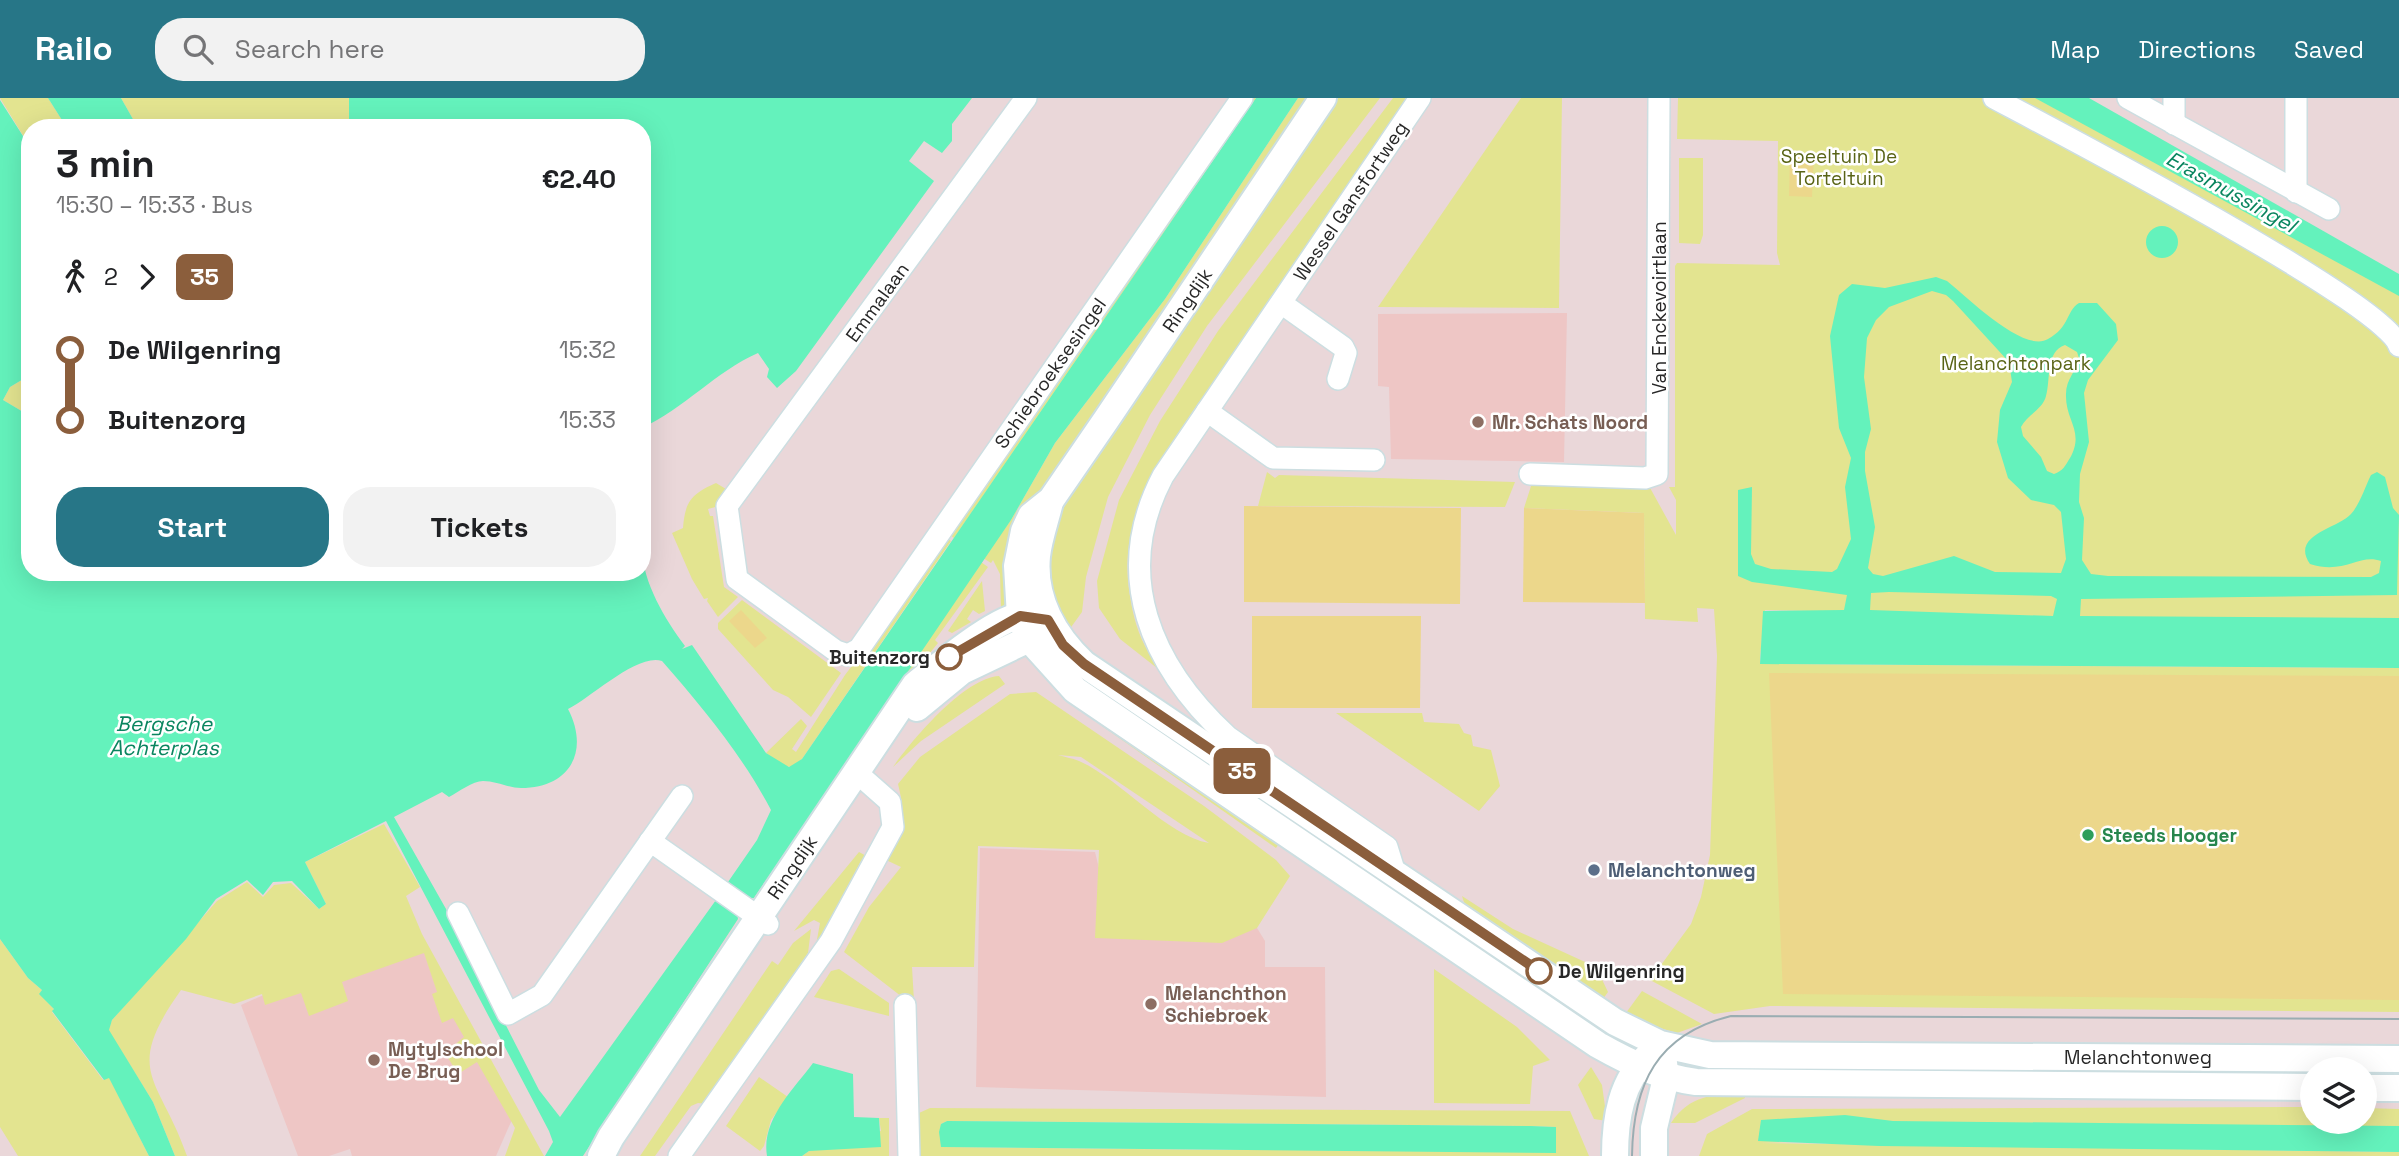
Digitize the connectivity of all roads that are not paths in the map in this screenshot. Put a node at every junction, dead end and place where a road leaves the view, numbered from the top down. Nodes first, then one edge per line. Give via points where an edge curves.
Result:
1 (1026, 98) edge
2 (1242, 98) edge
3 (1323, 98) edge
4 (1420, 98) edge
5 (1659, 98) edge
6 (1994, 98) edge
7 (2128, 98) edge
8 (2174, 98) edge
9 (2296, 98) edge
10 (2174, 124) junction
11 (2296, 192) junction
12 (2329, 209) dead end
13 (1281, 303) junction
14 (2398, 342) edge
15 (1338, 379) dead end
16 (1207, 411) junction
17 (1374, 460) dead end
18 (1530, 474) dead end
19 (1051, 500) junction
20 (1048, 620) junction
21 (1024, 627) junction
22 (859, 649) joint
23 (869, 782) junction
24 (682, 796) dead end
25 (650, 841) junction
26 (1395, 873) junction
27 (458, 913) dead end
28 (759, 917) junction
29 (905, 1005) dead end
30 (1660, 1044) junction
31 (2399, 1059) edge
32 (1637, 1066) junction
33 (1666, 1078) junction
34 (2300, 1087) edge
35 (2377, 1087) edge
36 (2399, 1088) edge
37 (601, 1156) edge
38 (611, 1156) edge
39 (679, 1156) edge
40 (909, 1156) edge
41 (1615, 1156) edge
42 (1654, 1156) edge

1 - 22 street, Emmalaan via 727,506 737,579 836,651 848,655
2 - 22 street, Schiebroeksesingel
3 - 19 street, Ringdijk
4 - 13 street, Wessel Gansfortweg
5 - 18 street, Van Enckevoirtlaan via 1657,474 1645,478
6 - 14 street via 2318,279 2378,320
7 - 10 street
8 - 10 street
9 - 11 street
10 - 11 street
11 - 12 street
13 - 15 street via 1343,347 1346,353
13 - 16 street, Wessel Gansfortweg
16 - 17 street via 1273,457
16 - 26 street, Wessel Gansfortweg via 1163,476 1141,534 1139,579 1150,629 1178,681 1210,721 1387,847
19 - 20 street, Ringdijk via 1037,556
19 - 21 street, Ringdijk via 1031,516 1019,547 1017,586
20 - 21 street
20 - 26 street, Melanchtonweg via 1063,645 1084,664
21 - 23 street, Ringdijk via 957,651 915,685
21 - 32 street, Melanchtonweg via 1075,690 1598,1045
23 - 28 street, Ringdijk
23 - 39 street via 890,802 893,827 831,941
24 - 25 street
25 - 27 street via 542,995 522,1009 508,1014
25 - 28 street
26 - 30 street, Melanchtonweg via 1615,1021
28 - 37 street, Ringdijk
28 - 38 street, Ringdijk
29 - 40 street
30 - 31 street, Melanchtonweg via 1710,1055
30 - 32 street
30 - 33 street
32 - 33 street, Melanchtonweg
32 - 41 street via 1622,1097
33 - 34 street, Melanchtonweg via 1696,1082
33 - 42 street via 1654,1128
35 - 36 street

